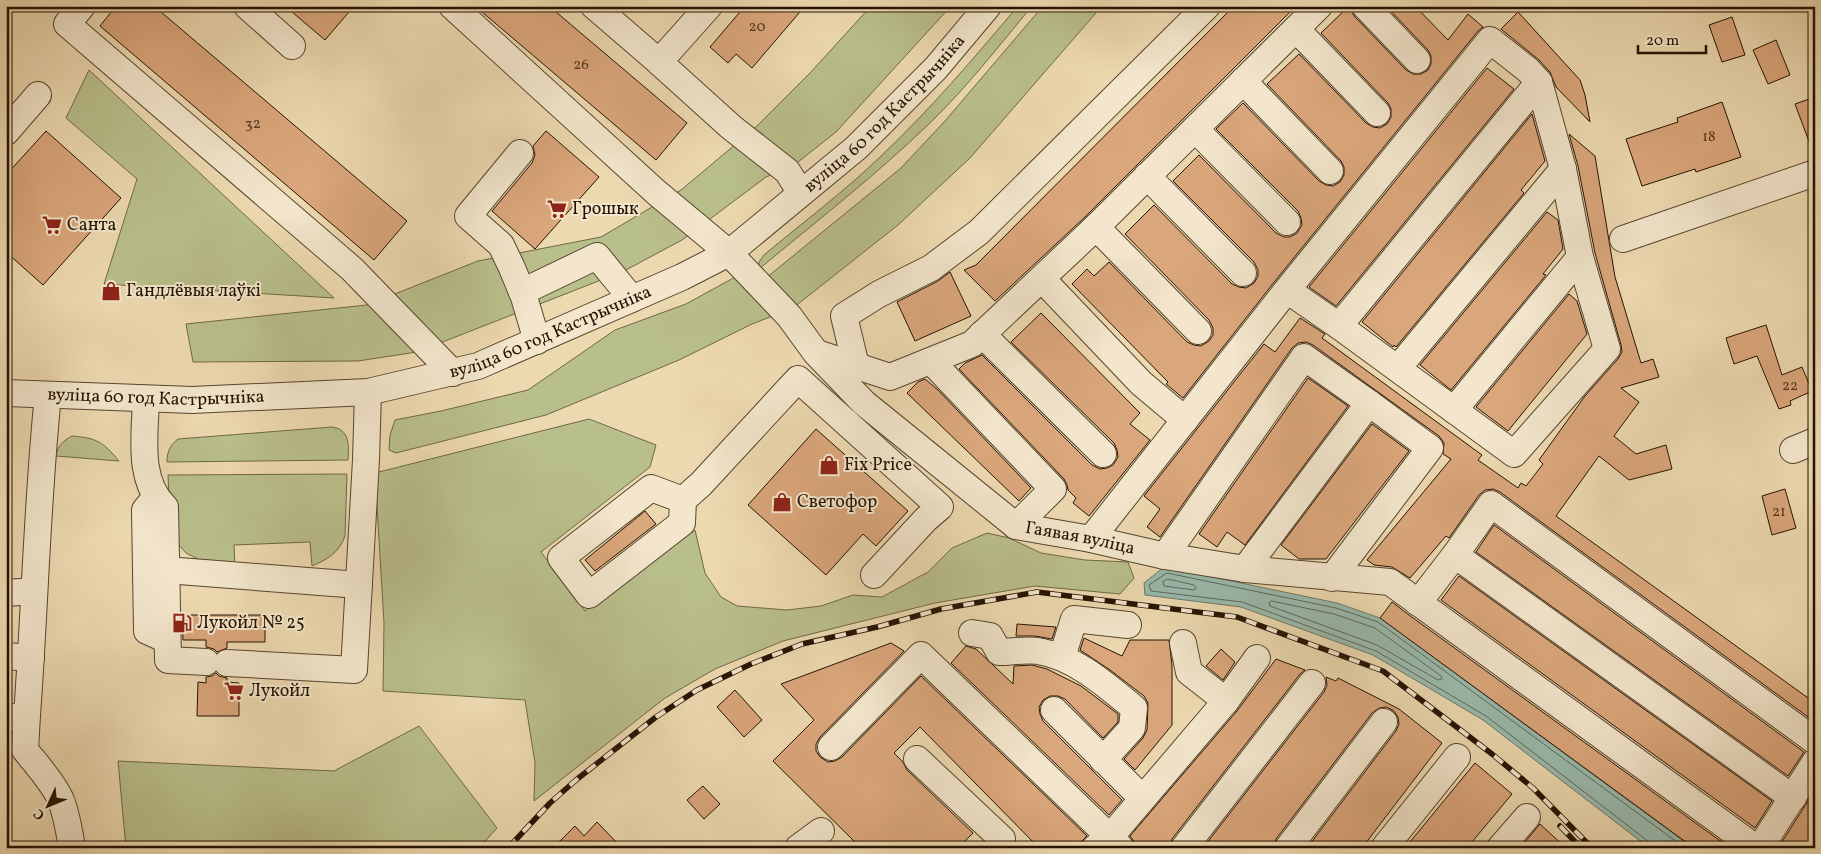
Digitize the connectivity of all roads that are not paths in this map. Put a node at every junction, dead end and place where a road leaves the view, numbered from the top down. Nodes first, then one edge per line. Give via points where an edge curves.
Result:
1 (82, 6) edge
2 (247, 6) edge
3 (452, 6) edge
4 (594, 6) edge
5 (709, 6) edge
6 (988, 6) edge
7 (1207, 6) edge
8 (1319, 6) edge
9 (1365, 6) edge
10 (1296, 29) junction
11 (292, 46) dead end
12 (1417, 60) dead end
13 (659, 62) junction
14 (1243, 81) junction
15 (1539, 82) junction
16 (38, 95) dead end
17 (1377, 113) dead end
18 (1195, 129) junction
19 (6, 132) edge
20 (520, 153) dead end
21 (1563, 169) junction
22 (1330, 171) dead end
23 (1815, 174) edge
24 (1147, 176) junction
25 (801, 193) junction
26 (1287, 222) dead end
27 (1096, 227) junction
28 (1623, 239) dead end
29 (729, 253) junction
30 (1580, 257) junction
31 (1243, 273) dead end
32 (1042, 279) junction
33 (1287, 290) junction
34 (522, 292) junction
35 (632, 299) junction
36 (1340, 326) junction
37 (1198, 331) dead end
38 (982, 334) junction
39 (537, 341) junction
40 (816, 353) junction
41 (931, 361) junction
42 (856, 366) junction
43 (1398, 368) junction
44 (452, 373) junction
45 (798, 379) junction
46 (368, 392) junction
47 (6, 393) edge
48 (48, 395) junction
49 (146, 399) junction
50 (1369, 403) junction
51 (1454, 410) junction
52 (1185, 420) junction
53 (1103, 454) dead end
54 (155, 498) junction
55 (683, 500) junction
56 (1016, 526) junction
57 (1091, 540) junction
58 (1455, 555) junction
59 (1165, 556) junction
60 (1245, 569) junction
61 (166, 570) junction
62 (874, 575) dead end
63 (1332, 578) junction
64 (359, 585) junction
65 (34, 591) junction
66 (6, 593) edge
67 (1418, 603) junction
68 (1128, 625) dead end
69 (972, 633) dead end
70 (167, 640) junction
71 (1184, 643) dead end
72 (19, 657) edge
73 (1062, 657) junction
74 (1257, 658) dead end
75 (1312, 683) dead end
76 (1226, 701) junction
77 (1054, 710) dead end
78 (17, 716) edge
79 (1384, 722) dead end
80 (1815, 742) edge
81 (831, 747) dead end
82 (1458, 757) dead end
83 (917, 759) dead end
84 (1103, 760) junction
85 (1815, 762) edge
86 (1142, 798) junction
87 (1794, 798) junction
88 (1528, 817) dead end
89 (821, 830) dead end
90 (1109, 844) edge
91 (1002, 845) edge
92 (72, 848) edge
93 (798, 848) edge
94 (1184, 848) edge
95 (1288, 848) edge
96 (1384, 848) edge
97 (1500, 848) edge
98 (1756, 848) edge
99 (1760, 848) edge

1 - 44 street via 67,24 352,269
2 - 11 street
3 - 29 street, Гаявая вуліца via 657,193
4 - 13 street
5 - 13 street
6 - 25 street, вуліца 60 год Кастрычніка via 936,68 856,148
7 - 42 street via 979,232 931,268 844,316
8 - 10 street
9 - 12 street
10 - 14 street
10 - 17 street
13 - 25 street via 731,127 787,171
14 - 18 street
14 - 22 street
15 - 21 street
15 - 33 street via 1490,40
15 - 36 street
16 - 19 street
18 - 24 street
18 - 26 street
20 - 34 street via 468,216 501,245
21 - 30 street
21 - 43 street
23 - 28 street
24 - 27 street
24 - 31 street
25 - 29 street, вуліца 60 год Кастрычніка
27 - 32 street
27 - 37 street
29 - 35 street, вуліца 60 год Кастрычніка
29 - 40 street, Гаявая вуліца via 790,316
30 - 51 street
30 - 51 street via 1607,349 1514,454
32 - 38 street
32 - 52 street via 1142,383
33 - 36 street
33 - 52 street
34 - 35 street via 597,256
34 - 39 street
35 - 39 street, вуліца 60 год Кастрычніка
36 - 43 street
38 - 41 street via 972,344
38 - 53 street
39 - 44 street, вуліца 60 год Кастрычніка via 478,366
40 - 42 street
40 - 45 street
40 - 56 street, Гаявая вуліца via 864,403
41 - 42 street via 890,378
41 - 56 street via 1053,489
43 - 51 street
44 - 46 street, вуліца 60 год Кастрычніка
45 - 55 street
45 - 62 street via 940,507
46 - 49 street, вуліца 60 год Кастрычніка
46 - 64 street
47 - 48 street, вуліца 60 год Кастрычніка
48 - 49 street, вуліца 60 год Кастрычніка
48 - 65 street
49 - 54 street via 144,467
50 - 59 street via 1304,357
50 - 60 street
50 - 63 street via 1430,448
52 - 57 street
54 - 61 street via 165,508
54 - 70 street via 145,510 147,631
55 - 55 street via 682,523 590,596 561,558 651,488
56 - 57 street, Гаявая вуліца
57 - 59 street, Гаявая вуліца
58 - 67 street
58 - 80 street via 1491,504
58 - 87 street
59 - 60 street, Гаявая вуліца
60 - 63 street, Гаявая вуліца
61 - 64 street
61 - 70 street
63 - 67 street, Гаявая вуліца via 1390,582
64 - 70 street via 354,670 168,660
65 - 66 street
65 - 72 street
67 - 98 street
68 - 73 street via 1074,619
69 - 73 street via 990,636 999,652 1036,650
71 - 76 street via 1189,672
72 - 78 street
73 - 84 street via 1104,683 1134,708 1132,728
74 - 76 street
75 - 94 street
76 - 86 street
77 - 84 street
78 - 92 street via 25,750 60,798
79 - 95 street
81 - 90 street via 921,655
82 - 96 street
83 - 91 street
84 - 86 street
85 - 87 street
86 - 90 street
87 - 99 street
88 - 97 street
89 - 93 street

